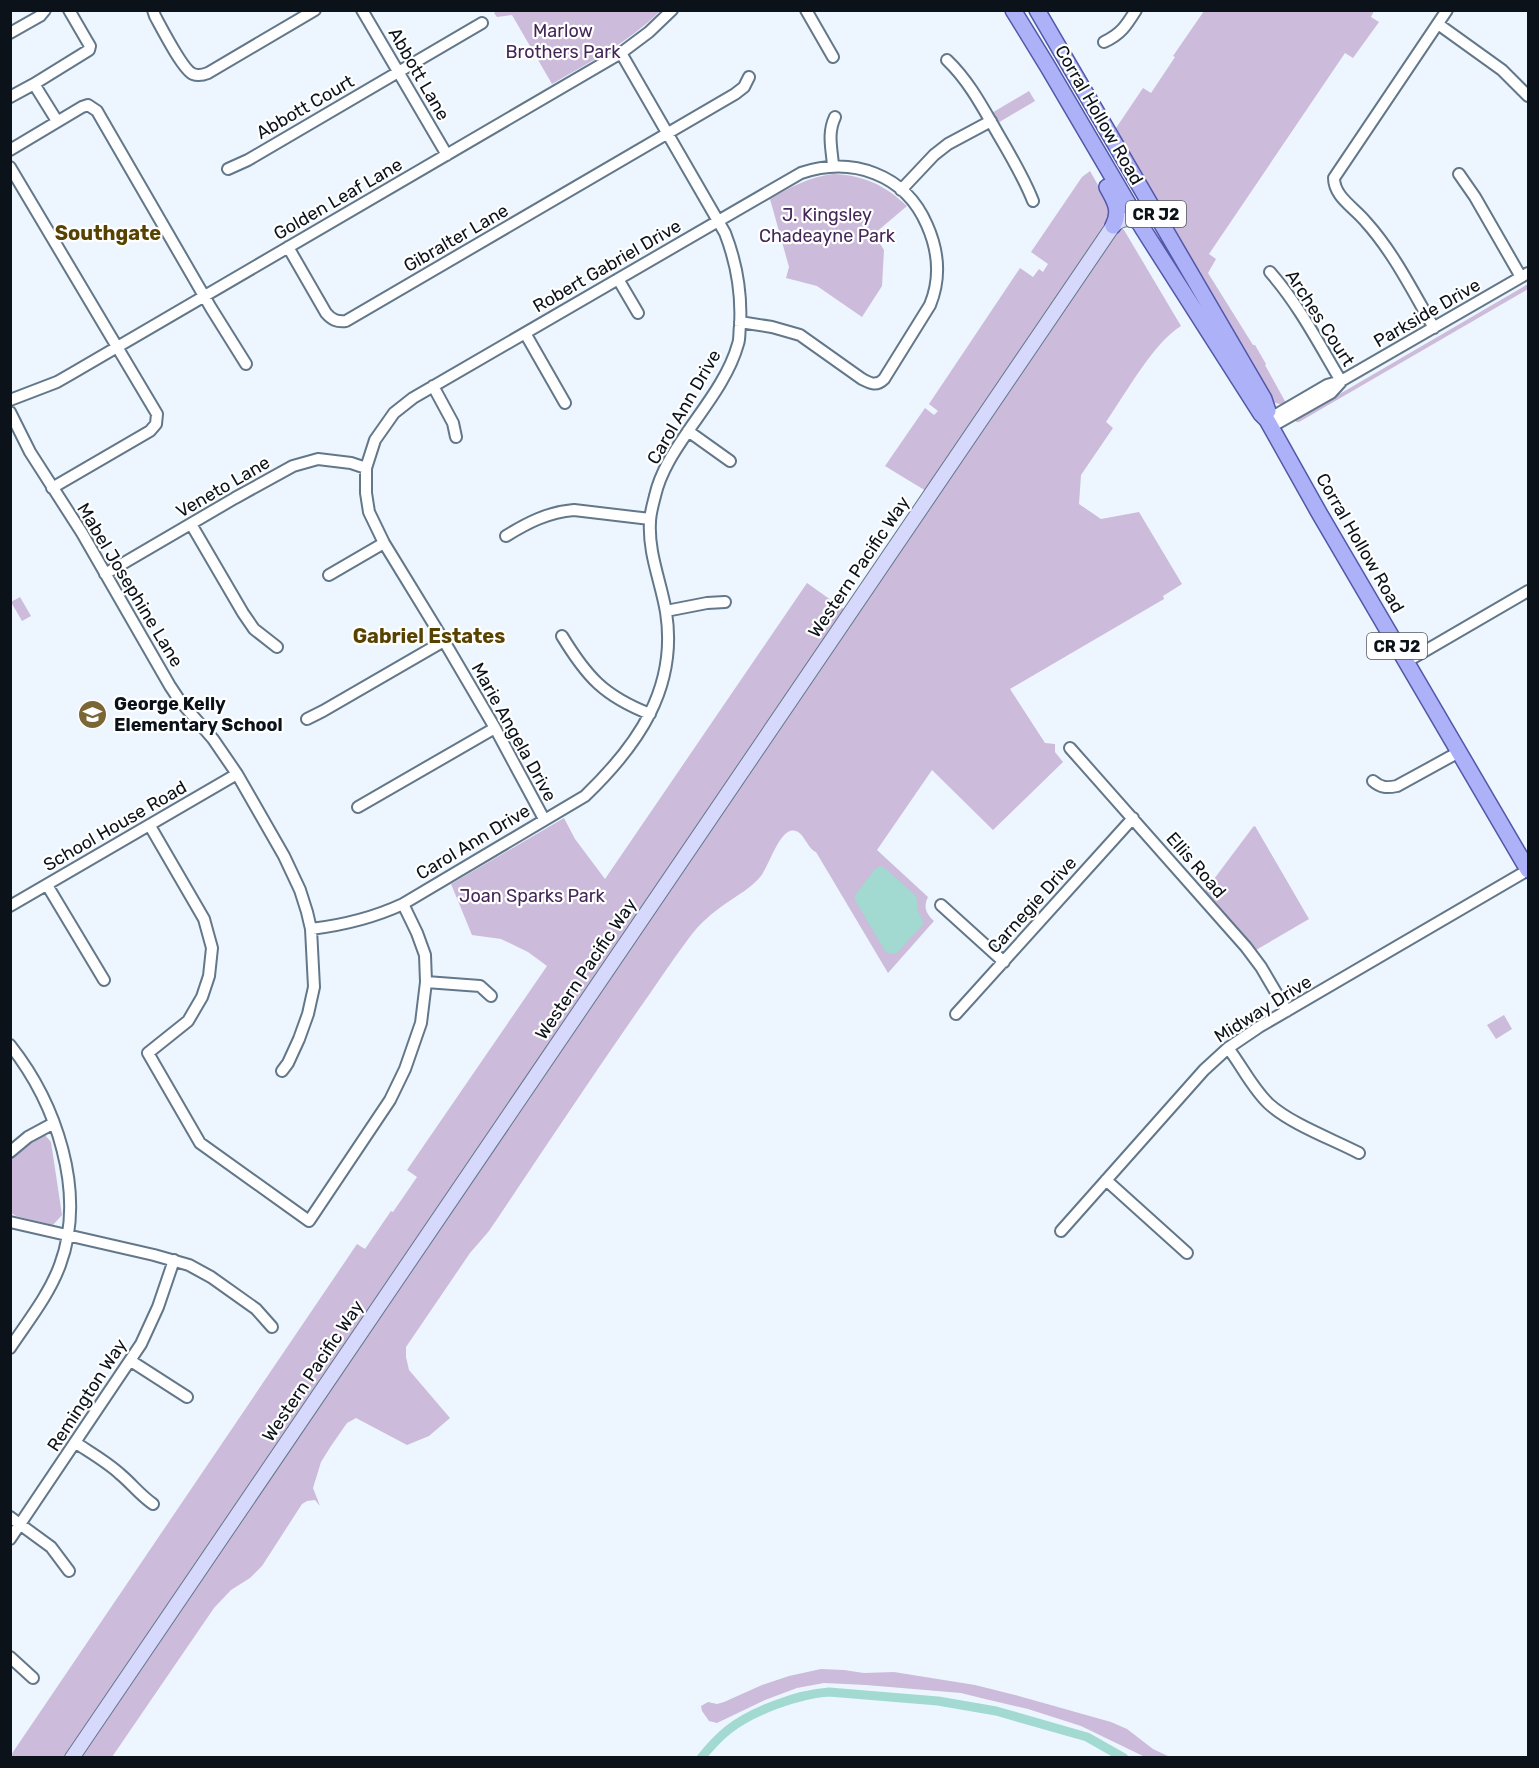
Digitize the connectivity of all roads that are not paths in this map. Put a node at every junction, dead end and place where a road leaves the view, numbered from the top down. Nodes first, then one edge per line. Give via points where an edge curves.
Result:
1 (45, 10) edge
2 (69, 10) edge
3 (153, 10) edge
4 (315, 10) edge
5 (362, 10) edge
6 (672, 10) edge
7 (806, 10) edge
8 (1004, 10) edge
9 (1013, 10) edge
10 (1037, 10) edge
11 (1136, 10) edge
12 (1447, 10) edge
13 (482, 23) dead end
14 (1438, 24) junction
15 (10, 33) edge
16 (1104, 42) dead end
17 (621, 53) junction
18 (833, 57) dead end
19 (947, 60) dead end
20 (398, 72) junction
21 (749, 77) dead end
22 (34, 84) junction
23 (1528, 96) edge
24 (10, 97) edge
25 (836, 117) dead end
26 (57, 121) junction
27 (991, 121) junction
28 (668, 134) junction
29 (10, 150) edge
30 (447, 155) junction
31 (833, 166) junction
32 (10, 167) edge
33 (228, 169) dead end
34 (1459, 174) dead end
35 (901, 190) junction
36 (1034, 201) dead end
37 (718, 220) junction
38 (1140, 224) junction
39 (1113, 226) junction
40 (1173, 241) junction
41 (288, 247) junction
42 (1157, 251) junction
43 (1270, 272) dead end
44 (1525, 275) edge
45 (618, 279) junction
46 (204, 296) junction
47 (638, 313) dead end
48 (740, 322) junction
49 (1434, 328) junction
50 (525, 333) junction
51 (117, 346) junction
52 (246, 364) dead end
53 (1341, 381) junction
54 (433, 386) junction
55 (10, 400) edge
56 (565, 403) dead end
57 (10, 412) edge
58 (1269, 424) junction
59 (688, 431) junction
60 (456, 437) dead end
61 (730, 460) dead end
62 (366, 468) junction
63 (52, 488) junction
64 (650, 519) junction
65 (191, 524) junction
66 (506, 536) dead end
67 (384, 543) junction
68 (105, 574) junction
69 (329, 574) dead end
70 (1528, 591) edge
71 (724, 602) dead end
72 (666, 611) junction
73 (562, 636) dead end
74 (444, 641) junction
75 (277, 647) dead end
76 (1406, 662) junction
77 (650, 714) junction
78 (307, 719) dead end
79 (495, 728) junction
80 (1070, 748) dead end
81 (1460, 752) junction
82 (237, 774) junction
83 (1373, 780) dead end
84 (358, 807) dead end
85 (1133, 818) junction
86 (544, 819) junction
87 (150, 826) junction
88 (1528, 870) edge
89 (47, 885) junction
90 (403, 904) junction
91 (941, 905) dead end
92 (10, 906) edge
93 (311, 928) junction
94 (1004, 962) junction
95 (104, 980) dead end
96 (426, 982) junction
97 (491, 996) dead end
98 (1287, 1011) junction
99 (956, 1014) dead end
100 (10, 1045) edge
101 (1228, 1048) junction
102 (282, 1071) dead end
103 (54, 1123) junction
104 (10, 1152) edge
105 (1359, 1153) dead end
106 (1106, 1180) junction
107 (10, 1222) edge
108 (1060, 1231) dead end
109 (67, 1236) junction
110 (1187, 1253) dead end
111 (174, 1260) junction
112 (272, 1327) dead end
113 (10, 1348) edge
114 (131, 1361) junction
115 (187, 1397) dead end
116 (76, 1443) junction
117 (153, 1504) dead end
118 (10, 1517) edge
119 (21, 1524) junction
120 (10, 1539) edge
121 (69, 1571) dead end
122 (10, 1657) edge
123 (33, 1678) dead end
124 (72, 1758) edge

1 - 15 street
2 - 22 street via 89,50
3 - 4 street via 184,66 194,75 201,75
5 - 20 street, Abbott Lane
6 - 17 street, Golden Leaf Lane
7 - 18 street
8 - 39 main road via 1115,201 1117,216
9 - 38 main road, Corral Hollow Road / CR J2
10 - 40 main road, Corral Hollow Road / CR J2
11 - 16 street via 1125,27
12 - 14 street
13 - 20 street, Abbott Court
14 - 23 street via 1502,70
14 - 49 street via 1334,178 1339,195 1389,251
17 - 28 street, Carol Ann Drive
17 - 30 street, Golden Leaf Lane
19 - 27 street via 961,74
20 - 30 street, Abbott Lane
20 - 33 street, Abbott Court
21 - 28 street via 735,94
22 - 24 street
22 - 26 street
25 - 31 street via 830,135
26 - 29 street
26 - 46 street via 82,106 97,111
27 - 35 street via 948,144
27 - 36 street
28 - 37 street, Carol Ann Drive
28 - 41 street, Gibralter Lane via 346,321 338,322 326,313
30 - 41 street, Golden Leaf Lane
31 - 35 street, Robert Gabriel Drive via 875,174
31 - 37 street, Robert Gabriel Drive via 801,173
32 - 51 street
34 - 44 street
35 - 48 street, Robert Gabriel Drive via 923,215 933,239 937,278 930,305 884,380 873,384 862,379 800,335
37 - 45 street, Robert Gabriel Drive
37 - 48 street, Carol Ann Drive via 736,264
38 - 39 street via 1126,219
38 - 42 main road, Corral Hollow Road / CR J2
39 - 124 street, Western Pacific Way
40 - 42 main road via 1167,249
40 - 58 main road, Corral Hollow Road / CR J2 via 1264,399
41 - 46 street, Golden Leaf Lane
42 - 58 main road, Corral Hollow Road / CR J2
43 - 53 street, Arches Court via 1305,320
44 - 49 street, Parkside Drive
45 - 47 street
45 - 50 street, Robert Gabriel Drive
46 - 51 street, Golden Leaf Lane
46 - 52 street
48 - 59 street, Carol Ann Drive via 739,343 727,371
49 - 53 street, Parkside Drive
50 - 54 street, Robert Gabriel Drive
50 - 56 street
51 - 55 street, Golden Leaf Lane via 57,382
51 - 63 street via 157,414 156,424
53 - 58 street, Parkside Drive
54 - 60 street via 453,423
54 - 62 street, Robert Gabriel Drive via 394,412 375,440
57 - 63 street, Mabel Josephine Lane
58 - 76 main road, Corral Hollow Road / CR J2
59 - 61 street
59 - 64 street, Carol Ann Drive via 664,468
62 - 65 street, Veneto Lane via 318,459 302,463
62 - 67 street, Marie Angela Drive via 369,512
63 - 68 street, Mabel Josephine Lane
64 - 66 street via 562,511 542,516
64 - 72 street, Carol Ann Drive via 653,555
65 - 68 street, Veneto Lane
65 - 75 street via 254,629
67 - 69 street
67 - 74 street, Marie Angela Drive
68 - 82 street, Mabel Josephine Lane via 180,701
70 - 76 street
71 - 72 street
72 - 77 street, Carol Ann Drive via 668,657
73 - 77 street via 597,685
74 - 78 street
74 - 79 street, Marie Angela Drive
76 - 81 main road, Corral Hollow Road / CR J2
77 - 86 street, Carol Ann Drive via 609,773 585,796
79 - 84 street
79 - 86 street, Marie Angela Drive
80 - 85 street, Ellis Road
81 - 83 street via 1397,786 1388,788
81 - 88 main road, Corral Hollow Road / CR J2
82 - 87 street, School House Road
82 - 93 street, Mabel Josephine Lane via 288,865
85 - 94 street, Carnegie Drive
85 - 98 street, Ellis Road via 1246,947
86 - 90 street, Carol Ann Drive
87 - 89 street, School House Road
87 - 96 street via 204,920 212,948 209,976 188,1021 148,1053 200,1143 309,1221 390,1100 421,1023
88 - 98 street, Midway Drive
89 - 92 street, School House Road
89 - 95 street
90 - 93 street, Carol Ann Drive via 359,921
90 - 96 street via 424,955
91 - 94 street
93 - 102 street, Mabel Josephine Lane via 314,987 299,1039
94 - 99 street, Carnegie Drive
96 - 97 street via 480,986
98 - 101 street, Midway Drive
100 - 103 street via 34,1080
101 - 105 street via 1276,1110
101 - 106 street, Midway Drive
103 - 104 street
103 - 109 street via 68,1176
106 - 108 street, Midway Drive
106 - 110 street
107 - 109 street
109 - 111 street
109 - 113 street via 52,1282
111 - 112 street via 211,1277 256,1309
111 - 114 street, Remington Way via 154,1317
114 - 115 street
114 - 116 street, Remington Way
116 - 117 street via 122,1475
116 - 119 street, Remington Way
118 - 119 street
119 - 120 street, Remington Way
119 - 121 street via 51,1547
122 - 123 street

